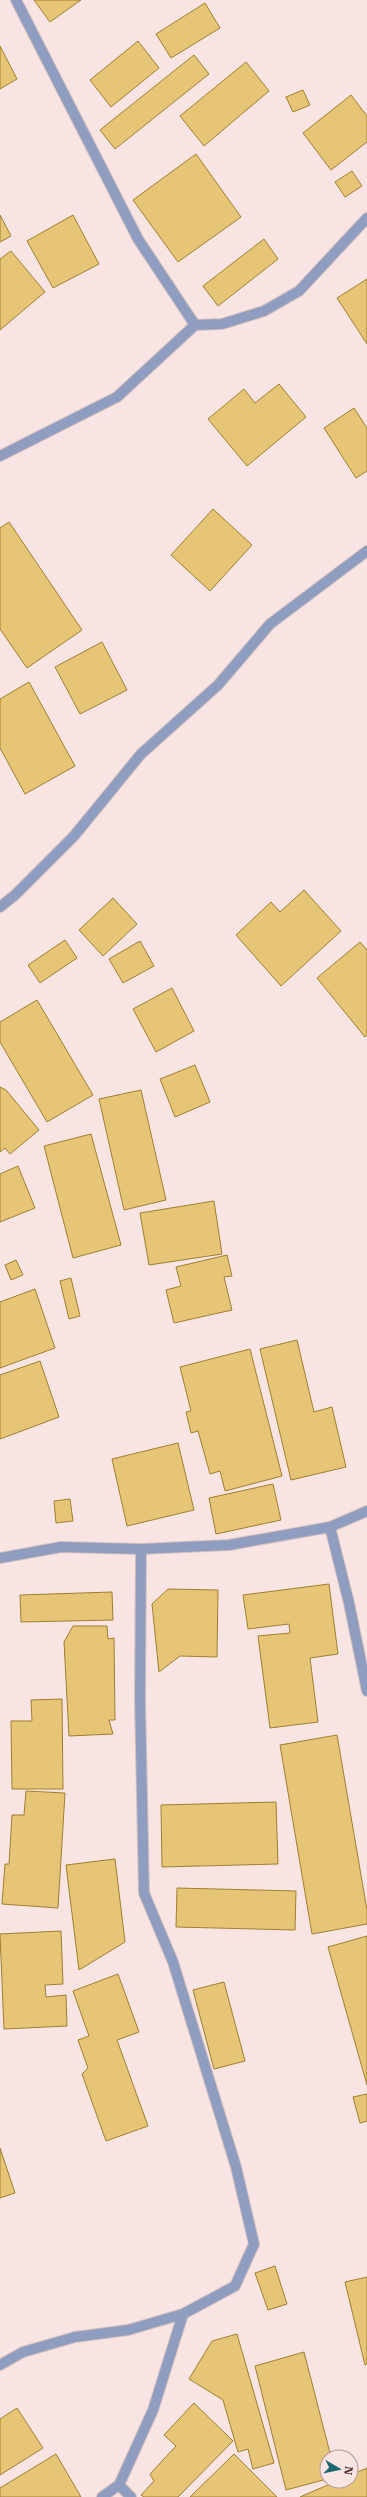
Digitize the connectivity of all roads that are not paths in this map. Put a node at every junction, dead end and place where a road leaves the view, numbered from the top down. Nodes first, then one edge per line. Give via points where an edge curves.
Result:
1 (16, 0) edge
2 (367, 218) edge
3 (195, 325) junction
4 (0, 456) edge
5 (367, 551) edge
6 (0, 907) edge
7 (367, 1511) edge
8 (330, 1527) junction
9 (142, 1549) junction
10 (0, 1558) edge
11 (367, 1691) edge
12 (183, 2314) junction
13 (0, 2365) edge
14 (119, 2485) junction
15 (102, 2497) edge
16 (131, 2497) edge

1 - 3 street via 138,239
2 - 3 street via 299,290 264,311 222,324
3 - 4 street via 117,397
5 - 6 street via 270,624 218,685 141,754 74,836
7 - 8 street
8 - 9 street via 229,1545
8 - 11 street
9 - 10 street via 61,1547
9 - 12 street via 140,1708 144,1893 173,1962 236,2167 254,2244 235,2286
12 - 13 street via 128,2330 76,2336 23,2352
12 - 14 street via 153,2410
14 - 15 street
14 - 16 street

